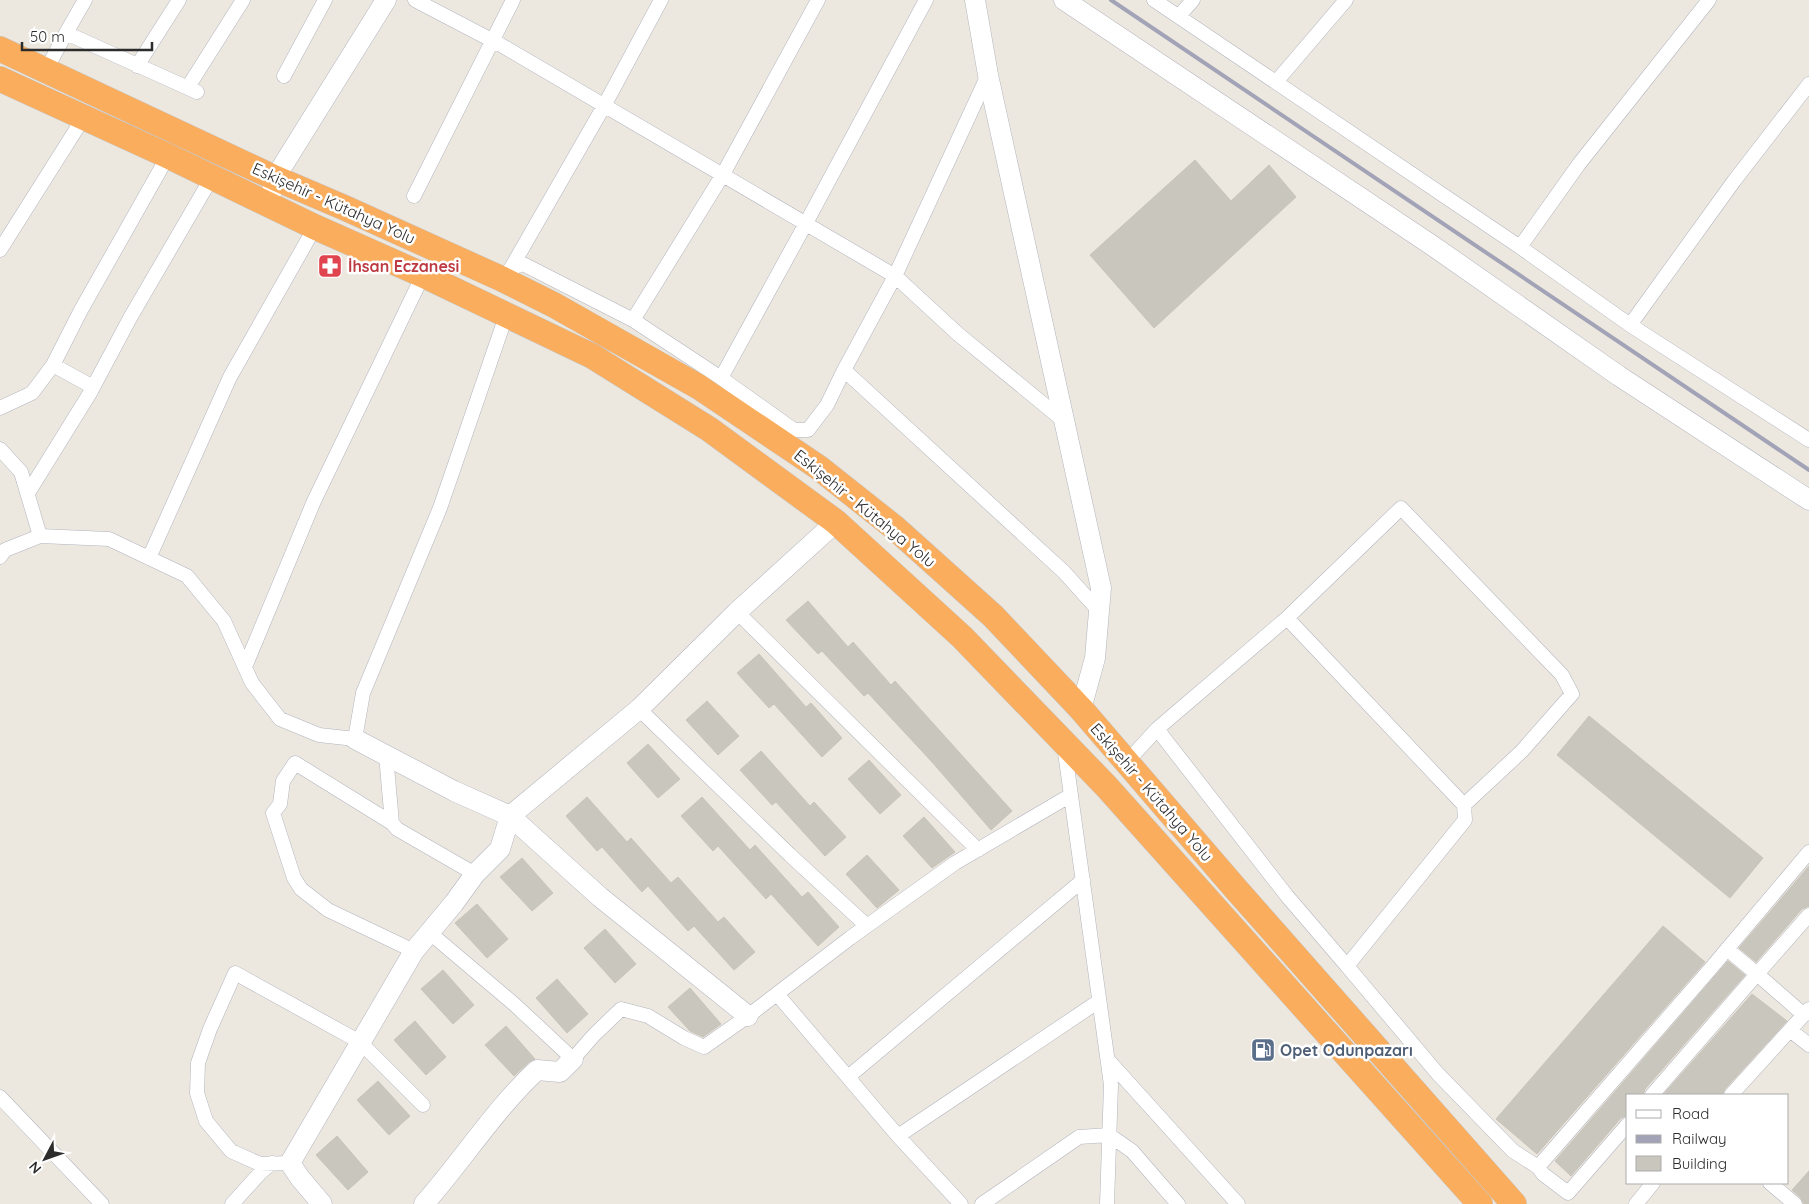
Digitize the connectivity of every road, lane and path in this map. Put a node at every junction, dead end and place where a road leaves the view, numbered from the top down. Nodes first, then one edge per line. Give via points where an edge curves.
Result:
1 (85, 0) edge
2 (179, 0) edge
3 (243, 0) edge
4 (325, 0) edge
5 (386, 0) edge
6 (415, 0) edge
7 (513, 0) edge
8 (661, 0) edge
9 (818, 0) edge
10 (926, 0) edge
11 (975, 0) edge
12 (1064, 0) edge
13 (1154, 0) edge
14 (1193, 0) edge
15 (1346, 0) edge
16 (1709, 0) edge
17 (1179, 16) junction
18 (66, 33) junction
19 (493, 41) junction
20 (0, 49) edge
21 (137, 66) junction
22 (46, 70) junction
23 (988, 75) junction
24 (284, 76) dead end
25 (0, 80) edge
26 (1276, 82) junction
27 (1809, 84) edge
28 (604, 106) junction
29 (84, 117) junction
30 (168, 156) junction
31 (722, 176) junction
32 (212, 177) junction
33 (275, 178) junction
34 (414, 196) dead end
35 (269, 204) junction
36 (806, 225) junction
37 (315, 227) junction
38 (1520, 247) junction
39 (0, 250) edge
40 (507, 273) junction
41 (423, 275) junction
42 (895, 276) junction
43 (506, 316) junction
44 (633, 320) junction
45 (1630, 325) junction
46 (53, 365) junction
47 (844, 370) junction
48 (721, 378) junction
49 (93, 386) junction
50 (0, 408) edge
51 (1064, 421) junction
52 (1809, 440) edge
53 (0, 449) edge
54 (28, 493) junction
55 (1809, 500) edge
56 (836, 522) junction
57 (40, 536) junction
58 (0, 557) edge
59 (149, 558) junction
60 (1099, 610) junction
61 (737, 612) junction
62 (1287, 618) junction
63 (245, 668) junction
64 (639, 709) junction
65 (1081, 709) junction
66 (1157, 729) junction
67 (355, 739) junction
68 (1064, 742) junction
69 (386, 755) junction
70 (1126, 763) junction
71 (1071, 794) junction
72 (1464, 805) junction
73 (510, 816) junction
74 (392, 823) junction
75 (978, 850) junction
76 (1809, 852) edge
77 (475, 874) junction
78 (1083, 880) junction
79 (1809, 915) edge
80 (867, 926) junction
81 (430, 933) junction
82 (1727, 949) junction
83 (414, 951) junction
84 (1347, 966) junction
85 (1757, 974) junction
86 (777, 994) junction
87 (1100, 1001) junction
88 (1806, 1012) edge
89 (748, 1016) junction
90 (1790, 1030) junction
91 (360, 1042) junction
92 (1809, 1045) edge
93 (573, 1059) junction
94 (1108, 1060) junction
95 (848, 1077) junction
96 (1653, 1094) edge
97 (1732, 1094) edge
98 (0, 1097) edge
99 (423, 1105) dead end
100 (1626, 1126) edge
101 (1109, 1135) junction
102 (898, 1136) junction
103 (281, 1163) junction
104 (1538, 1167) junction
105 (1653, 1184) edge
106 (1771, 1184) edge
107 (102, 1204) edge
108 (232, 1204) edge
109 (322, 1204) edge
110 (424, 1204) edge
111 (960, 1204) edge
112 (982, 1204) edge
113 (1108, 1204) edge
114 (1178, 1204) edge
115 (1238, 1204) edge
116 (1480, 1204) edge
117 (1514, 1204) edge
118 (1636, 1204) edge
119 (1795, 1204) edge

1 - 18 street
2 - 21 street
3 - 21 street via 193,90
4 - 24 street
5 - 33 street
6 - 19 street
7 - 19 street
8 - 28 street
9 - 31 street
10 - 36 street
11 - 23 street
12 - 55 street via 1433,246 1619,376
13 - 17 street
14 - 17 street
15 - 26 street
16 - 38 street via 1579,164
17 - 26 street
18 - 21 street
18 - 22 street
19 - 28 street
19 - 34 street
20 - 22 highway, Eskişehir - Kütahya Yolu
22 - 33 highway, Eskişehir - Kütahya Yolu
23 - 42 street
23 - 51 street
25 - 29 highway, Eskişehir - Kütahya Yolu
26 - 38 street
27 - 45 street
28 - 31 street
28 - 40 street
29 - 30 highway, Eskişehir - Kütahya Yolu
29 - 39 street
30 - 32 highway, Eskişehir - Kütahya Yolu
30 - 46 street
31 - 36 street
31 - 44 street
32 - 35 highway, Eskişehir - Kütahya Yolu
32 - 49 street
33 - 35 street
33 - 40 highway, Eskişehir - Kütahya Yolu
35 - 37 highway, Eskişehir - Kütahya Yolu
36 - 42 street
36 - 48 street
37 - 41 highway, Eskişehir - Kütahya Yolu
37 - 59 street via 230,378
38 - 45 street
40 - 44 street via 523,264
40 - 65 highway, Eskişehir - Kütahya Yolu via 554,305 699,387 818,467 894,528 993,616
41 - 43 highway, Eskişehir - Kütahya Yolu
41 - 63 street via 314,501
42 - 47 street
42 - 51 street via 958,334
43 - 56 highway, Eskişehir - Kütahya Yolu via 592,356 709,429
43 - 67 street via 440,508 363,693
44 - 48 street
45 - 52 street
46 - 49 street
46 - 50 street via 32,394
47 - 48 street via 826,405 808,430 794,430
47 - 60 street via 1064,572
49 - 54 street
51 - 60 street via 1101,588
53 - 54 street via 21,472
54 - 57 street
56 - 61 street
56 - 68 highway, Eskişehir - Kütahya Yolu via 962,637
57 - 58 street via 5,550
57 - 59 street via 109,539
59 - 63 street via 187,576 224,621
60 - 65 street via 1095,658
61 - 64 street
61 - 75 street
62 - 66 street
62 - 72 street
62 - 72 street via 1401,508 1562,675 1572,694 1522,751
63 - 67 street via 252,683 280,719 319,735
64 - 73 street
64 - 80 street
65 - 70 highway, Eskişehir - Kütahya Yolu
66 - 70 street
66 - 84 street via 1287,896
67 - 69 street
68 - 71 street
68 - 116 highway, Eskişehir - Kütahya Yolu
69 - 73 street
69 - 74 street
70 - 117 highway, Eskişehir - Kütahya Yolu
71 - 75 street
71 - 78 street
72 - 84 street via 1465,820
73 - 77 street via 500,849
73 - 89 street via 600,897
74 - 77 street
74 - 83 street via 295,763 283,781 280,804 273,813 294,878 301,889 328,910
75 - 80 street
76 - 82 street
77 - 81 street
78 - 87 street
78 - 95 street
79 - 85 street
80 - 86 street
81 - 83 street
81 - 93 street
82 - 85 street
82 - 104 street
83 - 91 street
84 - 104 street via 1438,1074 1513,1151
85 - 88 street
85 - 96 street
86 - 89 street
86 - 95 street
87 - 94 street
87 - 102 street
88 - 90 street
89 - 93 street via 704,1047 648,1016 621,1010
90 - 92 street
90 - 97 street
91 - 99 street
91 - 103 street
91 - 103 street via 235,973 198,1063 197,1093 206,1121 231,1151 260,1164
93 - 110 street via 560,1072 537,1070 517,1089
94 - 101 street via 1111,1085
94 - 115 street
95 - 102 street
98 - 107 street
100 - 104 street via 1568,1193
101 - 112 street via 1080,1137
101 - 113 street
101 - 114 street via 1132,1151
102 - 111 street
103 - 108 street via 261,1172
103 - 109 street via 300,1178
105 - 118 street
106 - 119 street

